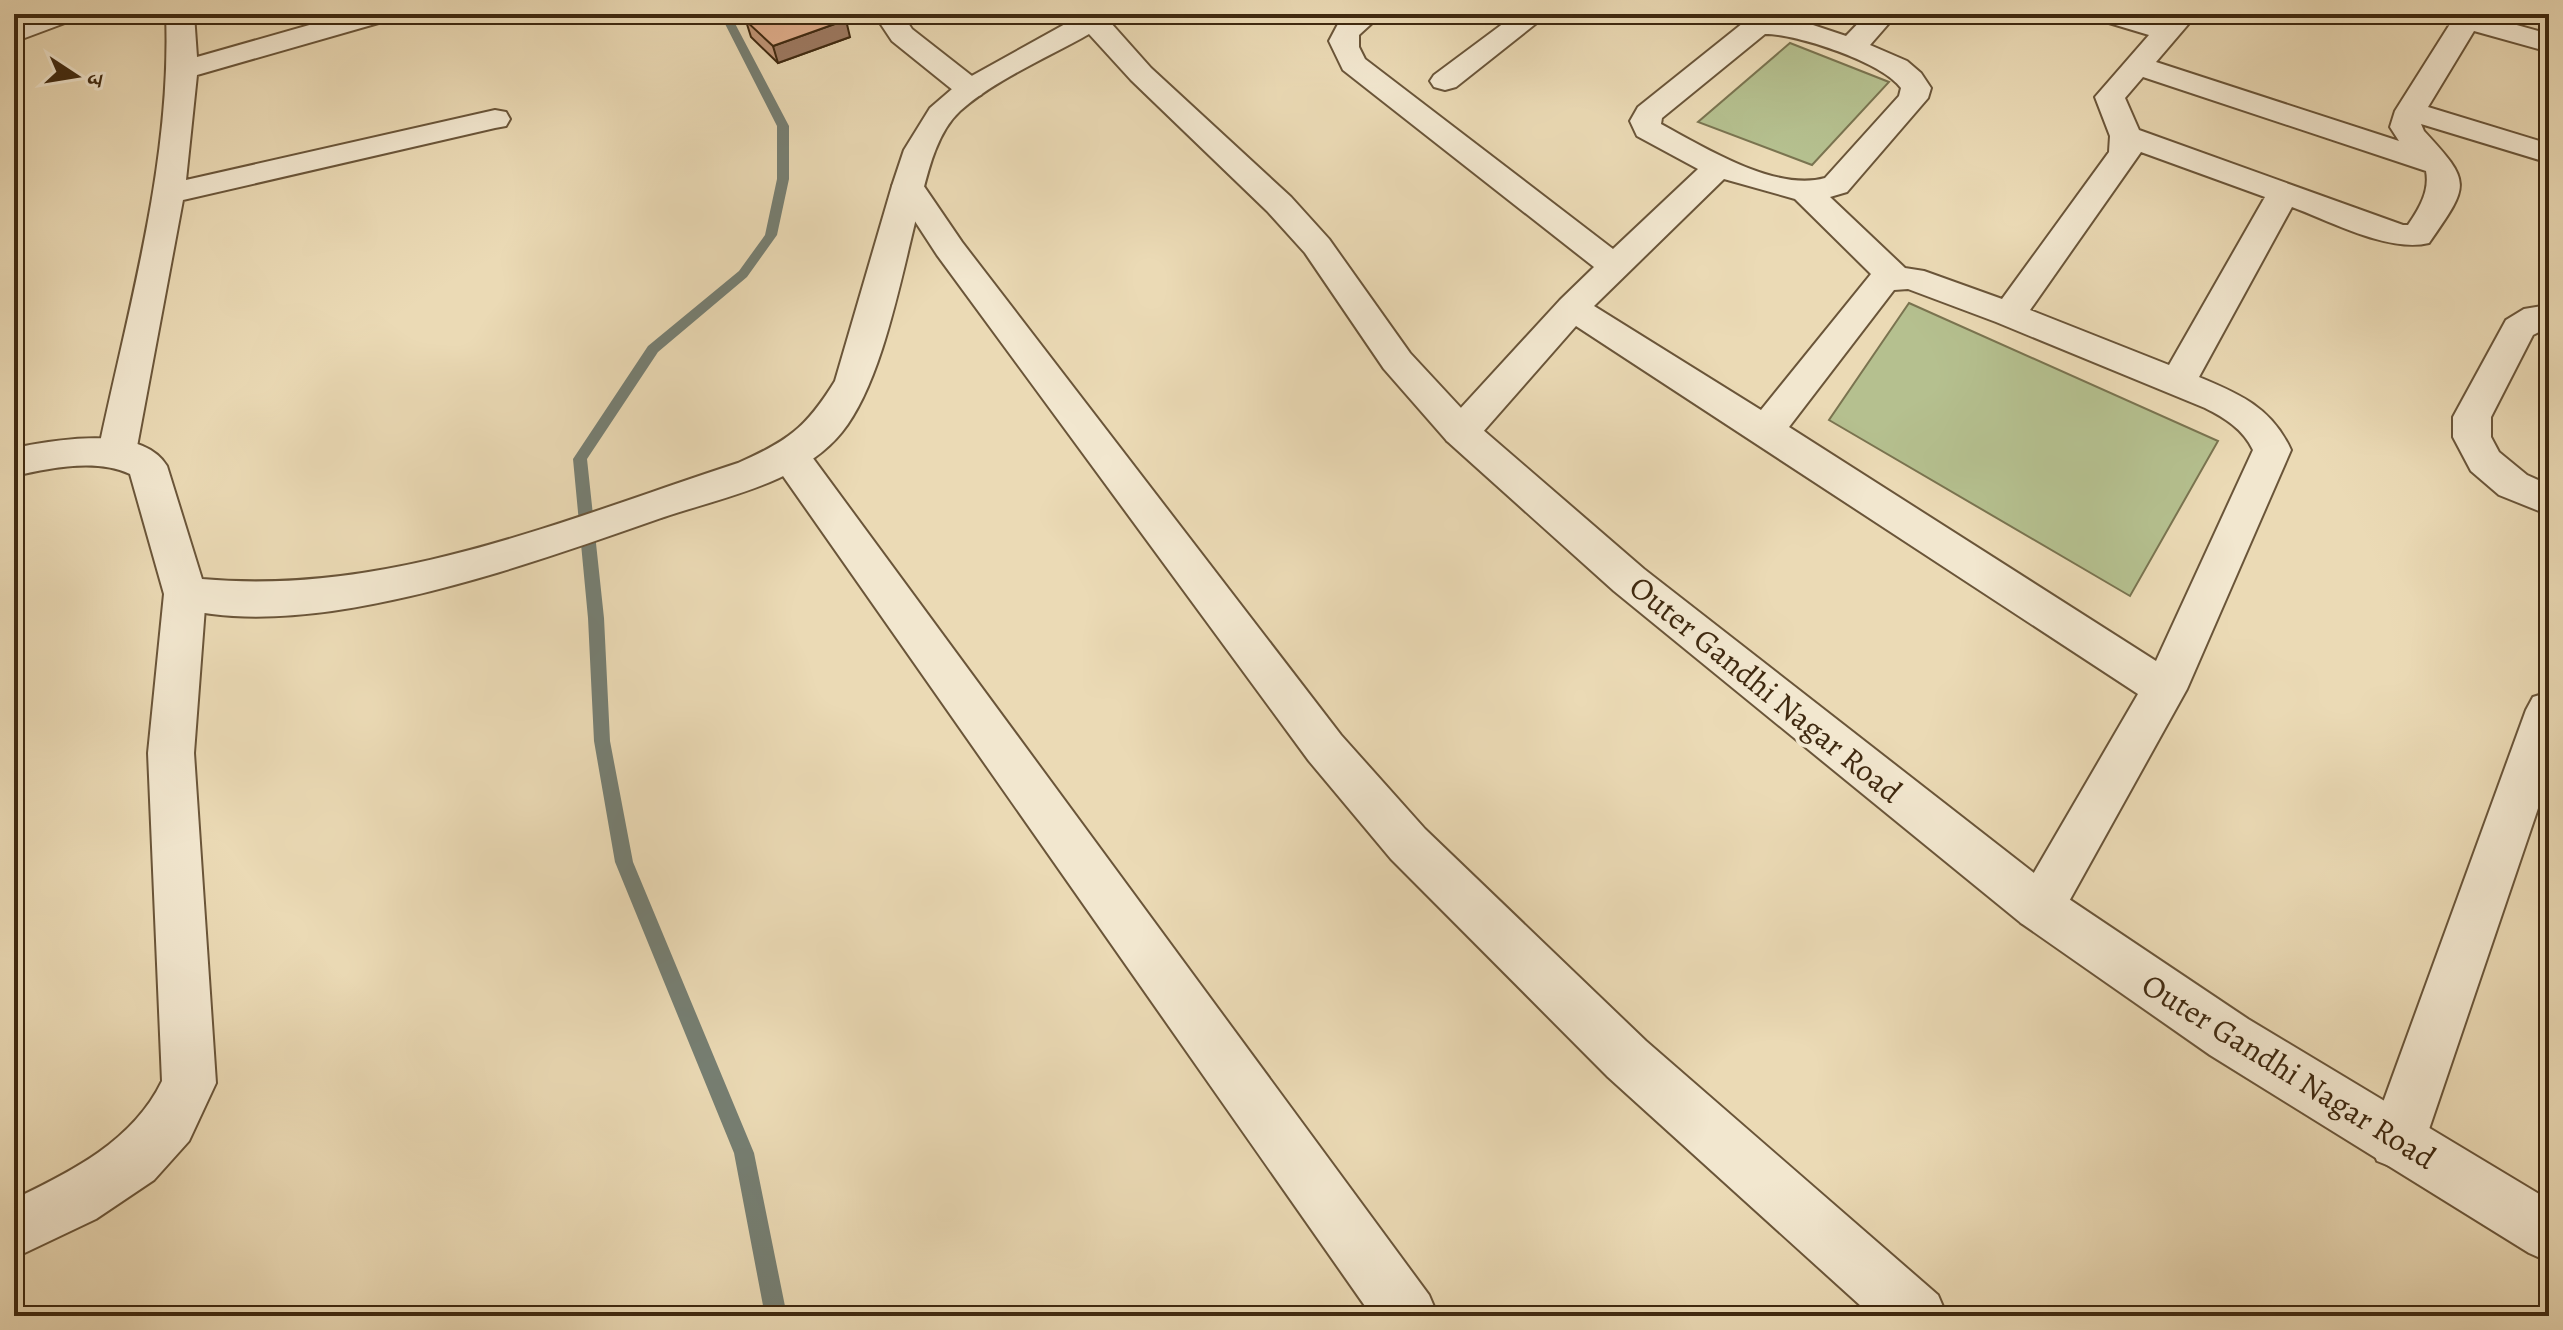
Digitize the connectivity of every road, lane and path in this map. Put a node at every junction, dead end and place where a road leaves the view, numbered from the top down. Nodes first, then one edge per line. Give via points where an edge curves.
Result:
1 (63, 14) edge
2 (180, 14) edge
3 (379, 14) edge
4 (888, 14) edge
5 (1368, 14) edge
6 (1534, 14) edge
7 (1883, 14) edge
8 (2109, 14) edge
9 (1094, 17) edge
10 (2456, 17) edge
11 (2176, 23) edge
12 (14, 33) edge
13 (2549, 43) edge
14 (1851, 48) junction
15 (2139, 66) junction
16 (183, 70) junction
17 (1445, 81) dead end
18 (970, 89) junction
19 (2410, 111) junction
20 (495, 119) dead end
21 (2126, 136) junction
22 (2549, 154) edge
23 (2439, 165) junction
24 (1718, 167) junction
25 (908, 186) junction
26 (1805, 191) junction
27 (2284, 192) junction
28 (168, 194) junction
29 (1615, 267) junction
30 (1895, 278) junction
31 (1572, 308) junction
32 (2009, 314) junction
33 (2549, 316) edge
34 (2178, 382) junction
35 (1766, 430) junction
36 (1461, 432) junction
37 (117, 452) junction
38 (790, 456) junction
39 (14, 462) edge
40 (2549, 501) edge
41 (185, 594) junction
42 (2165, 689) junction
43 (2549, 710) edge
44 (2039, 907) junction
45 (2397, 1141) junction
46 (14, 1229) edge
47 (2549, 1233) edge
48 (1408, 1316) edge
49 (1917, 1316) edge

1 - 12 street
2 - 16 street
3 - 16 street
4 - 18 street via 902,35
5 - 29 street via 1342,40 1353,64
6 - 17 street
7 - 14 street
8 - 11 street
9 - 18 street
9 - 36 street, Outer Gandhi Nagar Road via 1141,74 1317,246 1397,361
10 - 13 street
10 - 19 street
11 - 15 street
14 - 24 street via 1786,25 1758,25 1649,113 1648,129
14 - 26 street via 1898,66 1916,88 1913,98 1836,185
15 - 21 street via 2110,97
15 - 23 street
16 - 28 street
18 - 25 street via 945,108 930,129
19 - 22 street
19 - 23 street via 2405,127
20 - 28 street
21 - 27 street
21 - 32 street via 2116,169
23 - 27 street via 2446,177 2443,188 2417,236 2399,235
24 - 26 street
24 - 29 street
25 - 38 street via 854,381 828,424
25 - 49 street via 949,248 1325,748 1408,844 1627,1059
26 - 30 street
27 - 34 street
28 - 37 street
29 - 31 street
30 - 32 street via 1939,287
30 - 35 street via 1882,282
31 - 35 street
31 - 36 street
32 - 34 street
33 - 40 street via 2519,328 2472,417 2472,437 2485,461 2513,485
34 - 42 street via 2249,415 2265,432 2272,450
35 - 42 street
36 - 44 street, Outer Gandhi Nagar Road via 1629,580
37 - 39 street
37 - 41 street via 147,466
38 - 41 street via 477,562 349,592 269,600
38 - 48 street
41 - 46 street via 171,753 189,1083 167,1125 131,1165
42 - 44 street
43 - 45 street
44 - 45 street, Outer Gandhi Nagar Road via 2229,1037
45 - 47 street, Outer Gandhi Nagar Road

